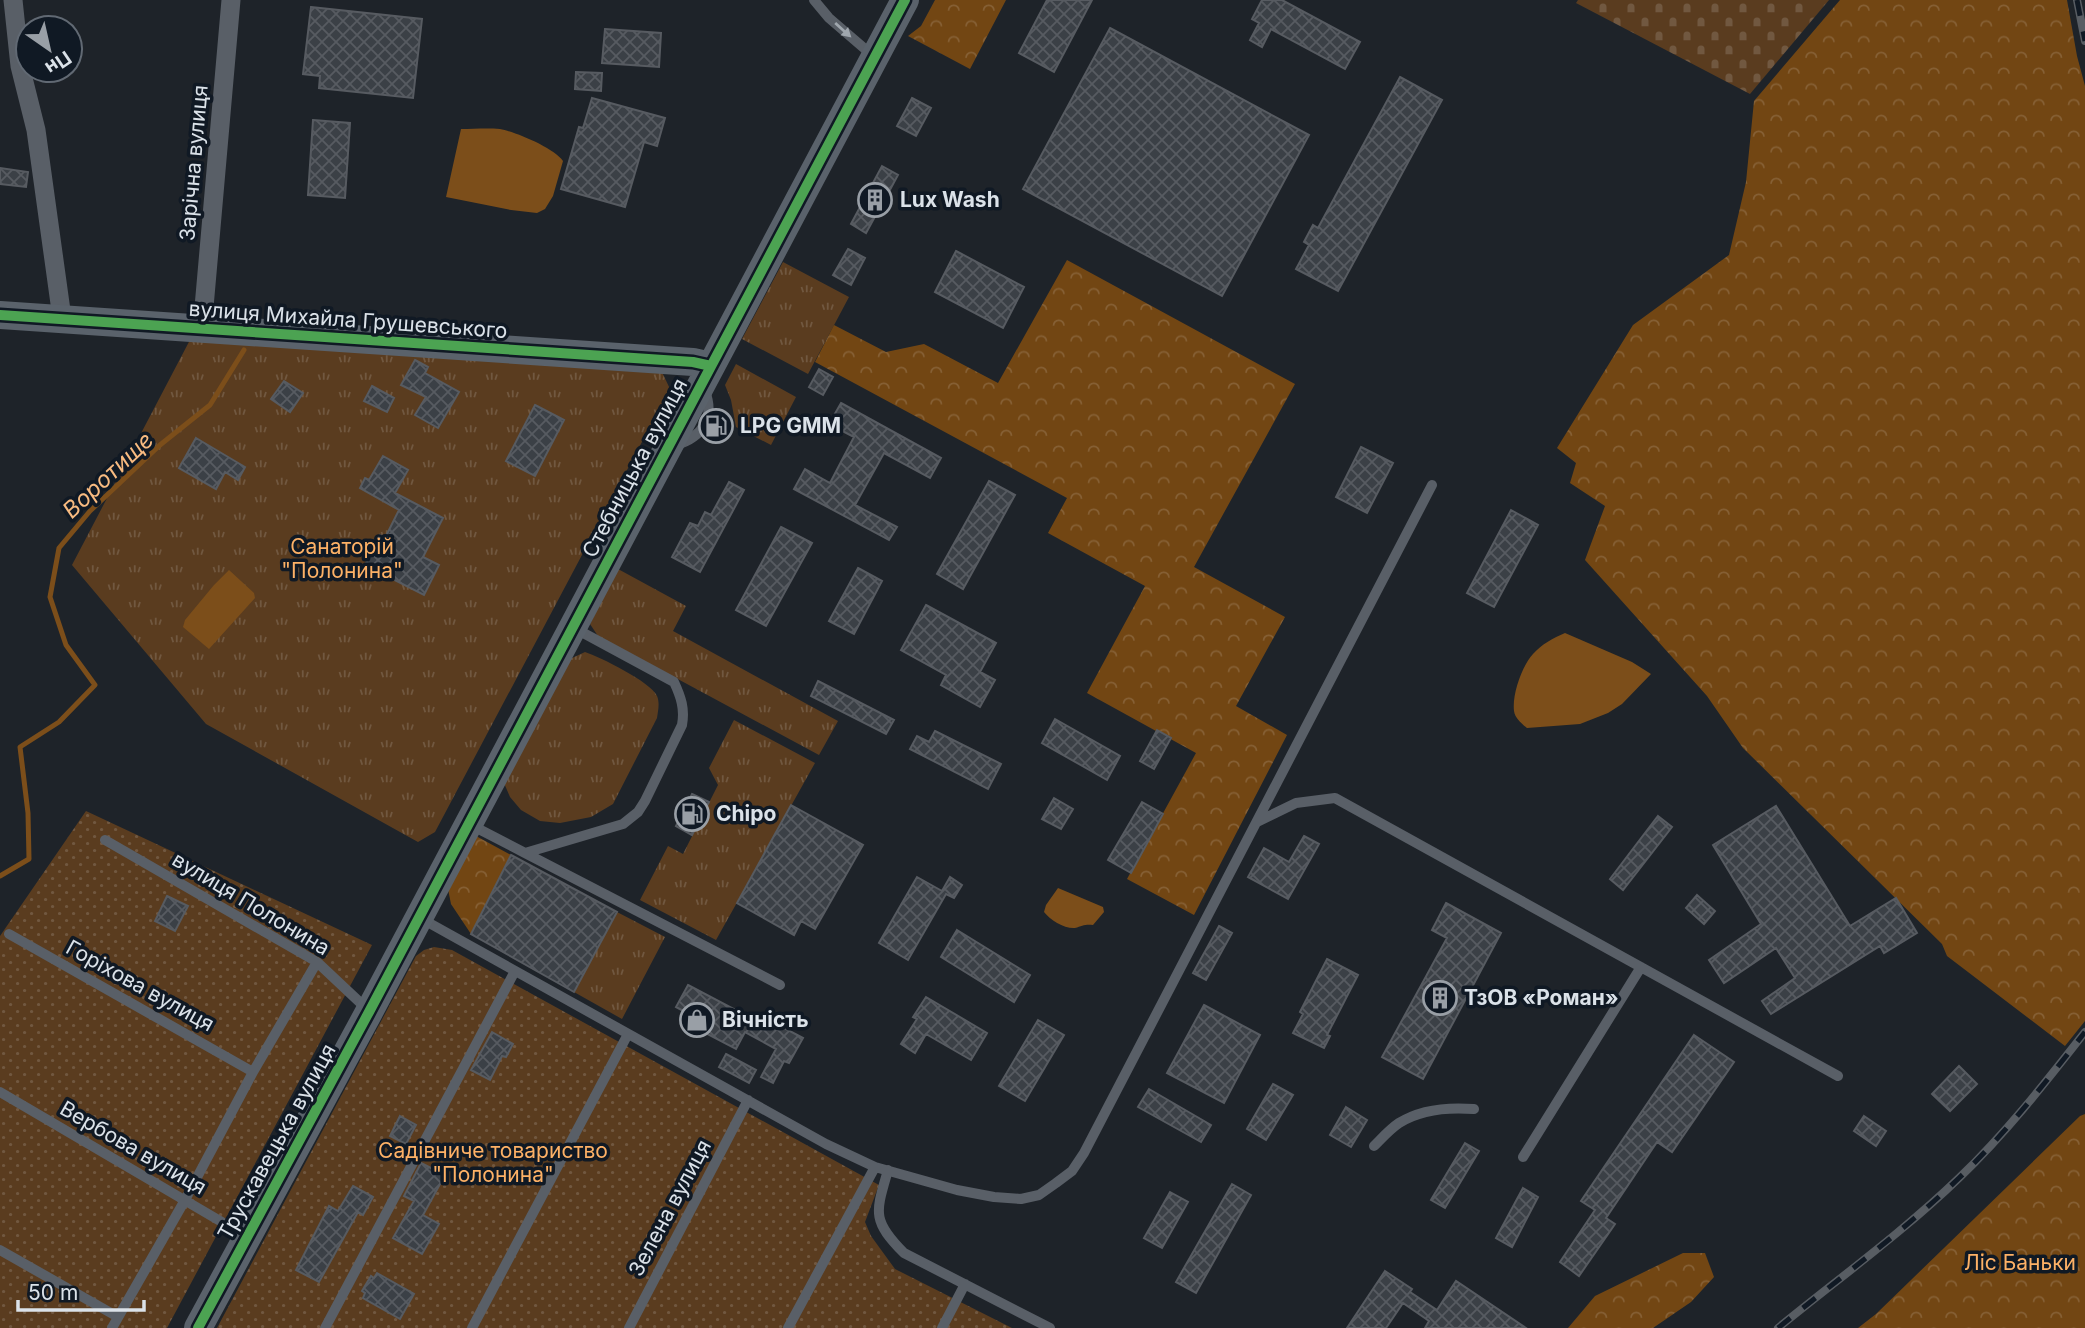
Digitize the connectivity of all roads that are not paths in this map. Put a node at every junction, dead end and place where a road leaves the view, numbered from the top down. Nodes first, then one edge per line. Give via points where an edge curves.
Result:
1 (231, 0) edge
2 (814, 0) edge
3 (905, 0) edge
4 (874, 57) junction
5 (24, 84) edge
6 (0, 315) edge
7 (62, 318) junction
8 (202, 330) junction
9 (702, 370) junction
10 (1432, 485) dead end
11 (572, 627) junction
12 (1256, 822) junction
13 (468, 823) junction
14 (105, 840) dead end
15 (525, 853) junction
16 (419, 917) junction
17 (9, 934) dead end
18 (317, 962) junction
19 (1641, 967) junction
20 (513, 973) junction
21 (780, 985) dead end
22 (369, 1012) junction
23 (626, 1036) junction
24 (253, 1072) junction
25 (1838, 1076) dead end
26 (0, 1092) edge
27 (746, 1103) junction
28 (1474, 1109) dead end
29 (1374, 1146) dead end
30 (1523, 1157) dead end
31 (876, 1167) junction
32 (888, 1170) junction
33 (185, 1200) junction
34 (247, 1237) junction
35 (0, 1250) edge
36 (965, 1284) junction
37 (118, 1317) junction
38 (112, 1328) edge
39 (198, 1328) edge
40 (325, 1328) edge
41 (472, 1328) edge
42 (629, 1328) edge
43 (788, 1328) edge
44 (942, 1328) edge
45 (1051, 1328) edge

1 - 8 street, Зарічна вулиця
2 -> 4 lane
3 - 4 street, Стебницька вулиця
4 - 9 street, Стебницька вулиця
5 - 7 street via 36,130
6 - 7 street, вулиця Михайла Грушевського
7 - 8 street, вулиця Михайла Грушевського
8 - 9 street, вулиця Михайла Грушевського
9 - 11 street, Стебницька вулиця via 668,446
10 - 12 lane
11 - 13 street, Стебницька вулиця
11 - 15 lane via 674,682 680,695 682,725 645,802 631,819
12 - 19 lane via 1296,803 1335,798
12 - 32 lane via 1072,1171 1039,1195 1021,1199 957,1190
13 - 15 lane
13 - 16 street, Стебницька вулиця
14 - 18 lane, вулиця Полонина
15 - 21 lane
16 - 20 lane
16 - 22 street, Трускавецька вулиця
17 - 24 lane, Горіхова вулиця
18 - 22 lane, вулиця Полонина
18 - 24 lane
19 - 25 lane
19 - 30 lane
20 - 23 lane
20 - 40 lane
22 - 34 street, Трускавецька вулиця
23 - 27 lane
23 - 41 lane
24 - 33 lane
26 - 33 lane, Вербова вулиця
27 - 31 lane
27 - 42 lane, Зелена вулиця
28 - 29 lane via 1418,1115 1398,1124
31 - 32 lane
31 - 43 lane
32 - 36 lane via 877,1208 890,1239 904,1253
33 - 34 lane, Вербова вулиця
33 - 37 lane
34 - 39 street, Трускавецька вулиця
35 - 37 lane
36 - 44 lane
36 - 45 lane
37 - 38 lane

